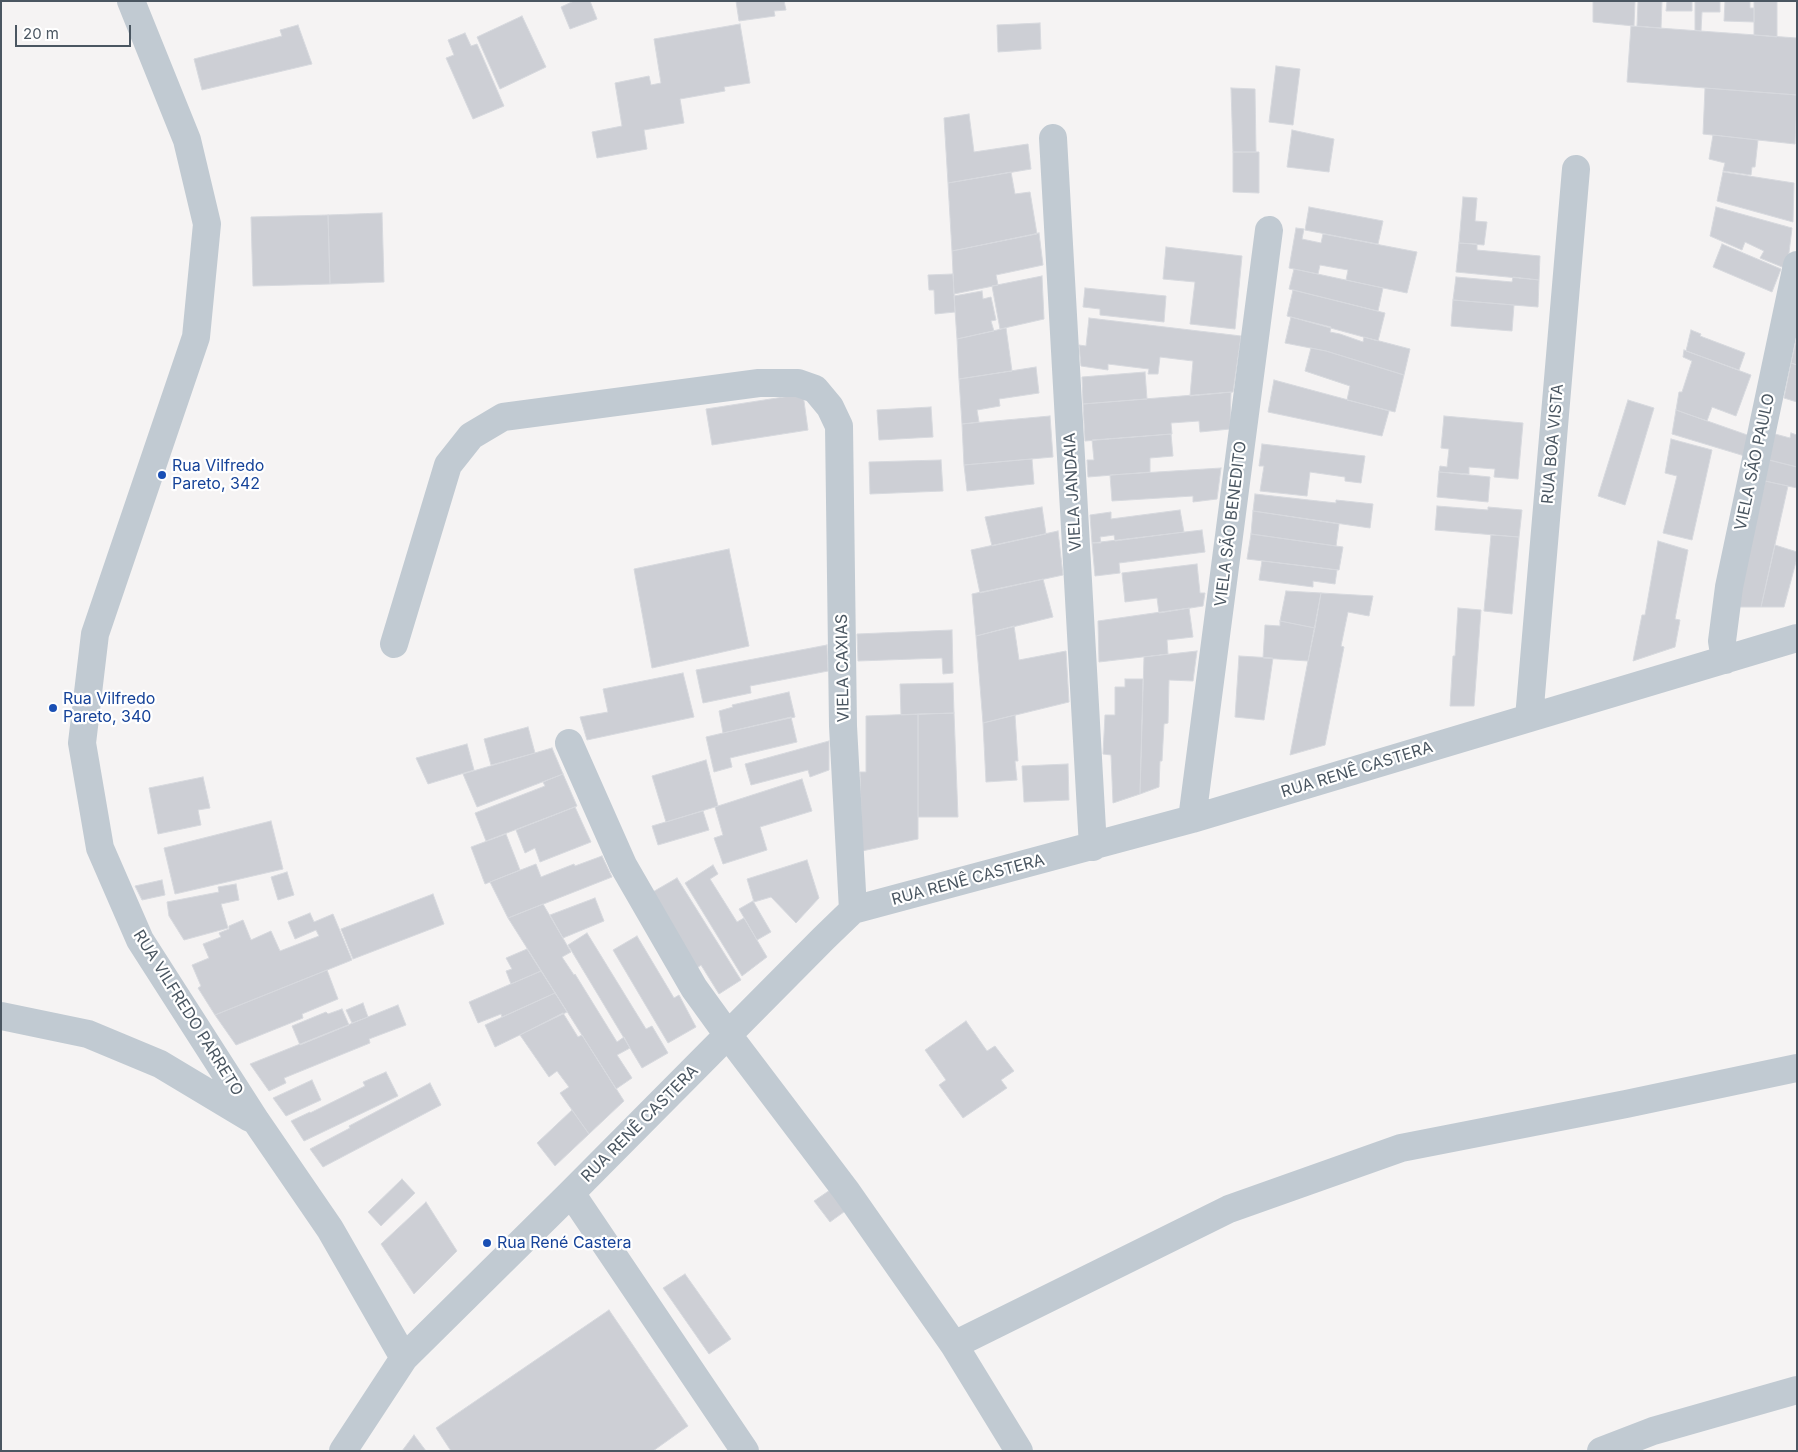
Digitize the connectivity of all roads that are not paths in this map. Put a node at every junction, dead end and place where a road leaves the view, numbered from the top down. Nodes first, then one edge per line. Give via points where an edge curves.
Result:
1 (131, 1) edge
2 (1053, 138) dead end
3 (1576, 170) dead end
4 (1270, 230) dead end
5 (1797, 265) edge
6 (1797, 638) edge
7 (394, 644) dead end
8 (1725, 660) junction
9 (1529, 718) junction
10 (569, 743) dead end
11 (1192, 819) junction
12 (1094, 846) junction
13 (853, 910) junction
14 (1, 1016) edge
15 (728, 1035) junction
16 (1797, 1068) edge
17 (256, 1121) junction
18 (571, 1193) junction
19 (954, 1345) junction
20 (404, 1358) junction
21 (1797, 1390) edge
22 (343, 1451) edge
23 (745, 1451) edge
24 (1019, 1451) edge
25 (1601, 1451) edge

1 - 17 street, RUA VILFREDO PARRETO via 187,140 207,224 196,337 95,634 82,743 100,848 140,940
2 - 12 street, VIELA JANDAIA
3 - 9 street, RUA BOA VISTA
4 - 11 street, VIELA SÃO BENEDITO
5 - 8 street, VIELA SÃO PAULO via 1729,586 1722,642
6 - 8 street, RUA RENÊ CASTERA
7 - 13 street, VIELA CAXIAS via 448,465 471,436 503,417 759,383 798,383 815,389 830,407 839,426 843,726
8 - 9 street, RUA RENÊ CASTERA
9 - 11 street, RUA RENÊ CASTERA
10 - 15 street via 623,865 694,988
11 - 12 street, RUA RENÊ CASTERA
12 - 13 street, RUA RENÊ CASTERA
13 - 15 street, RUA RENÊ CASTERA
14 - 17 street via 88,1034 160,1064
15 - 18 street, RUA RENÊ CASTERA
15 - 19 street via 847,1192
16 - 19 street via 1401,1148 1229,1210
17 - 20 street, RUA VILFREDO PARRETO via 330,1229
18 - 20 street, RUA RENÊ CASTERA
18 - 23 street
19 - 24 street
20 - 22 street, RUA RENÊ CASTERA
21 - 25 street via 1653,1431

